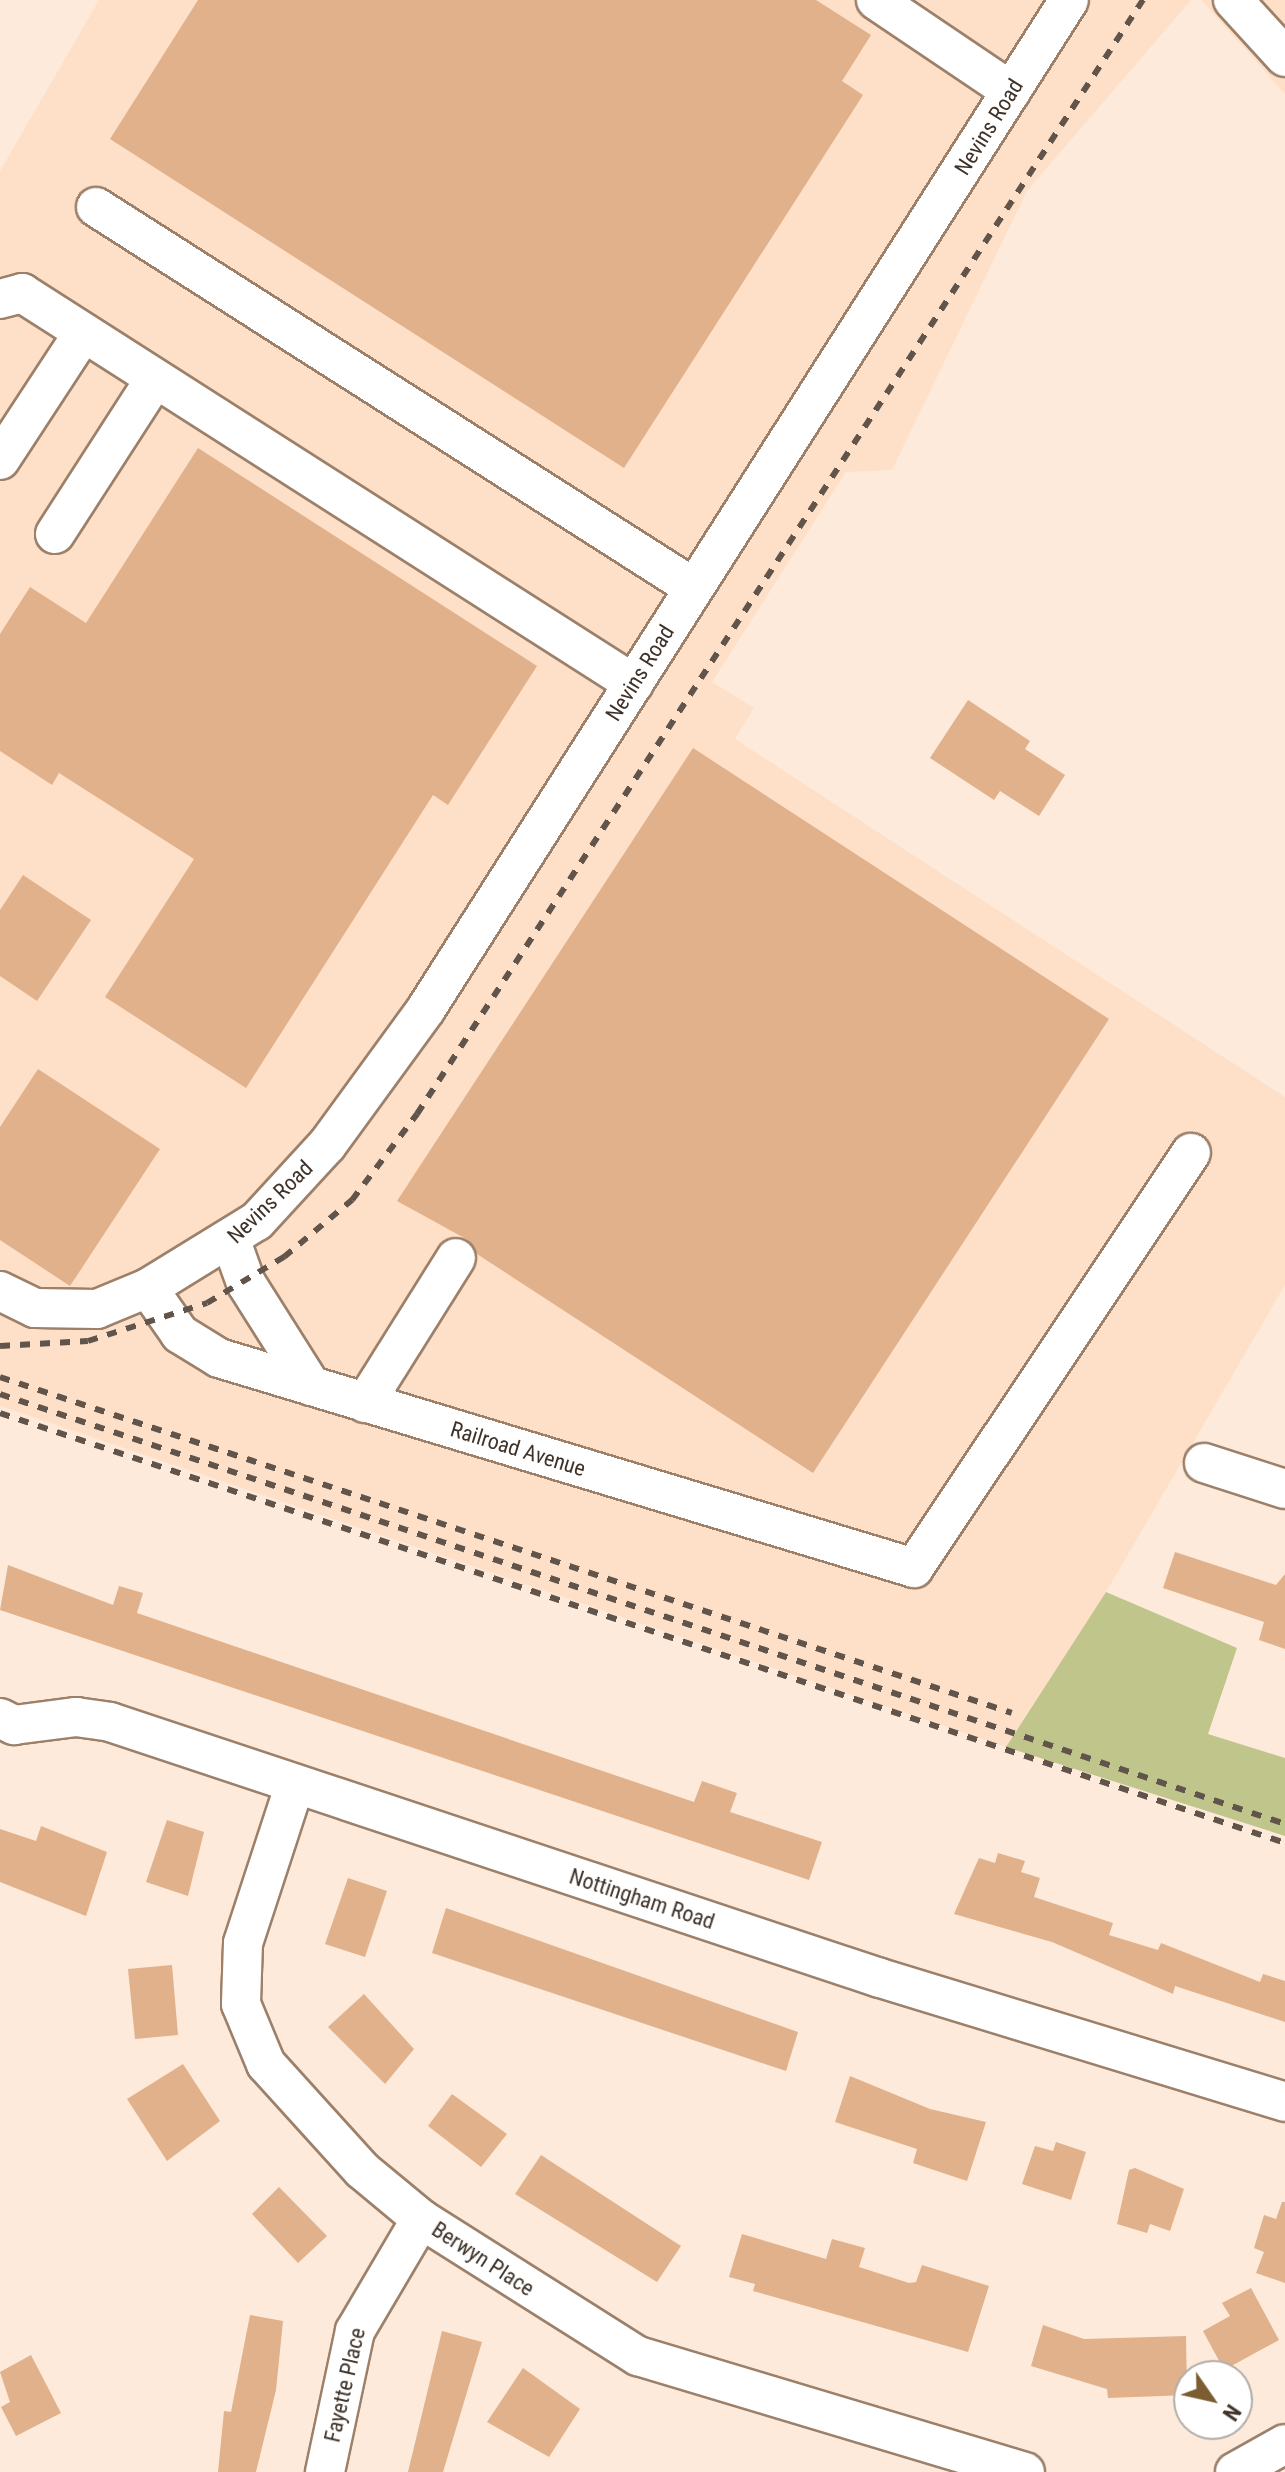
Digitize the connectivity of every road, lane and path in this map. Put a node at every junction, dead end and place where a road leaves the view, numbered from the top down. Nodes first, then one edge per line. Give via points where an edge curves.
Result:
1 (876, 0) edge
2 (1069, 0) edge
3 (1233, 0) edge
4 (1285, 57) edge
5 (1011, 91) junction
6 (96, 207) dead end
7 (0, 299) edge
8 (83, 333) junction
9 (155, 379) junction
10 (0, 460) edge
11 (55, 534) dead end
12 (694, 588) junction
13 (634, 684) junction
14 (1191, 1153) dead end
15 (231, 1241) junction
16 (456, 1258) dead end
17 (148, 1288) junction
18 (0, 1291) edge
19 (311, 1386) junction
20 (365, 1403) junction
21 (1204, 1463) dead end
22 (1285, 1489) edge
23 (0, 1718) edge
24 (295, 1784) junction
25 (1285, 2102) edge
26 (421, 2219) junction
27 (1285, 2444) edge
28 (325, 2472) edge
29 (1025, 2472) edge
30 (1235, 2472) edge

1 - 5 street
2 - 5 street, Nevins Road
3 - 4 street
5 - 12 street, Nevins Road
6 - 12 street
7 - 8 street via 22,293
8 - 9 street
8 - 10 street
9 - 11 street
9 - 13 street
12 - 13 street, Nevins Road
13 - 15 street, Nevins Road via 375,1080 292,1186
14 - 20 street, Railroad Avenue via 914,1568
15 - 17 street, Nevins Road
15 - 19 street via 246,1283
16 - 20 street
17 - 18 street, Nevins Road via 97,1309 35,1308
17 - 19 street, Railroad Avenue via 166,1319 198,1348
19 - 20 street, Railroad Avenue
21 - 22 street
23 - 24 street, Nottingham Road via 14,1725 76,1717 110,1722
24 - 25 street, Nottingham Road
24 - 26 street, Berwyn Place via 243,1943 241,2004 250,2036 287,2090
26 - 28 street, Fayette Place via 355,2331
26 - 29 street, Berwyn Place via 638,2356
27 - 30 street

